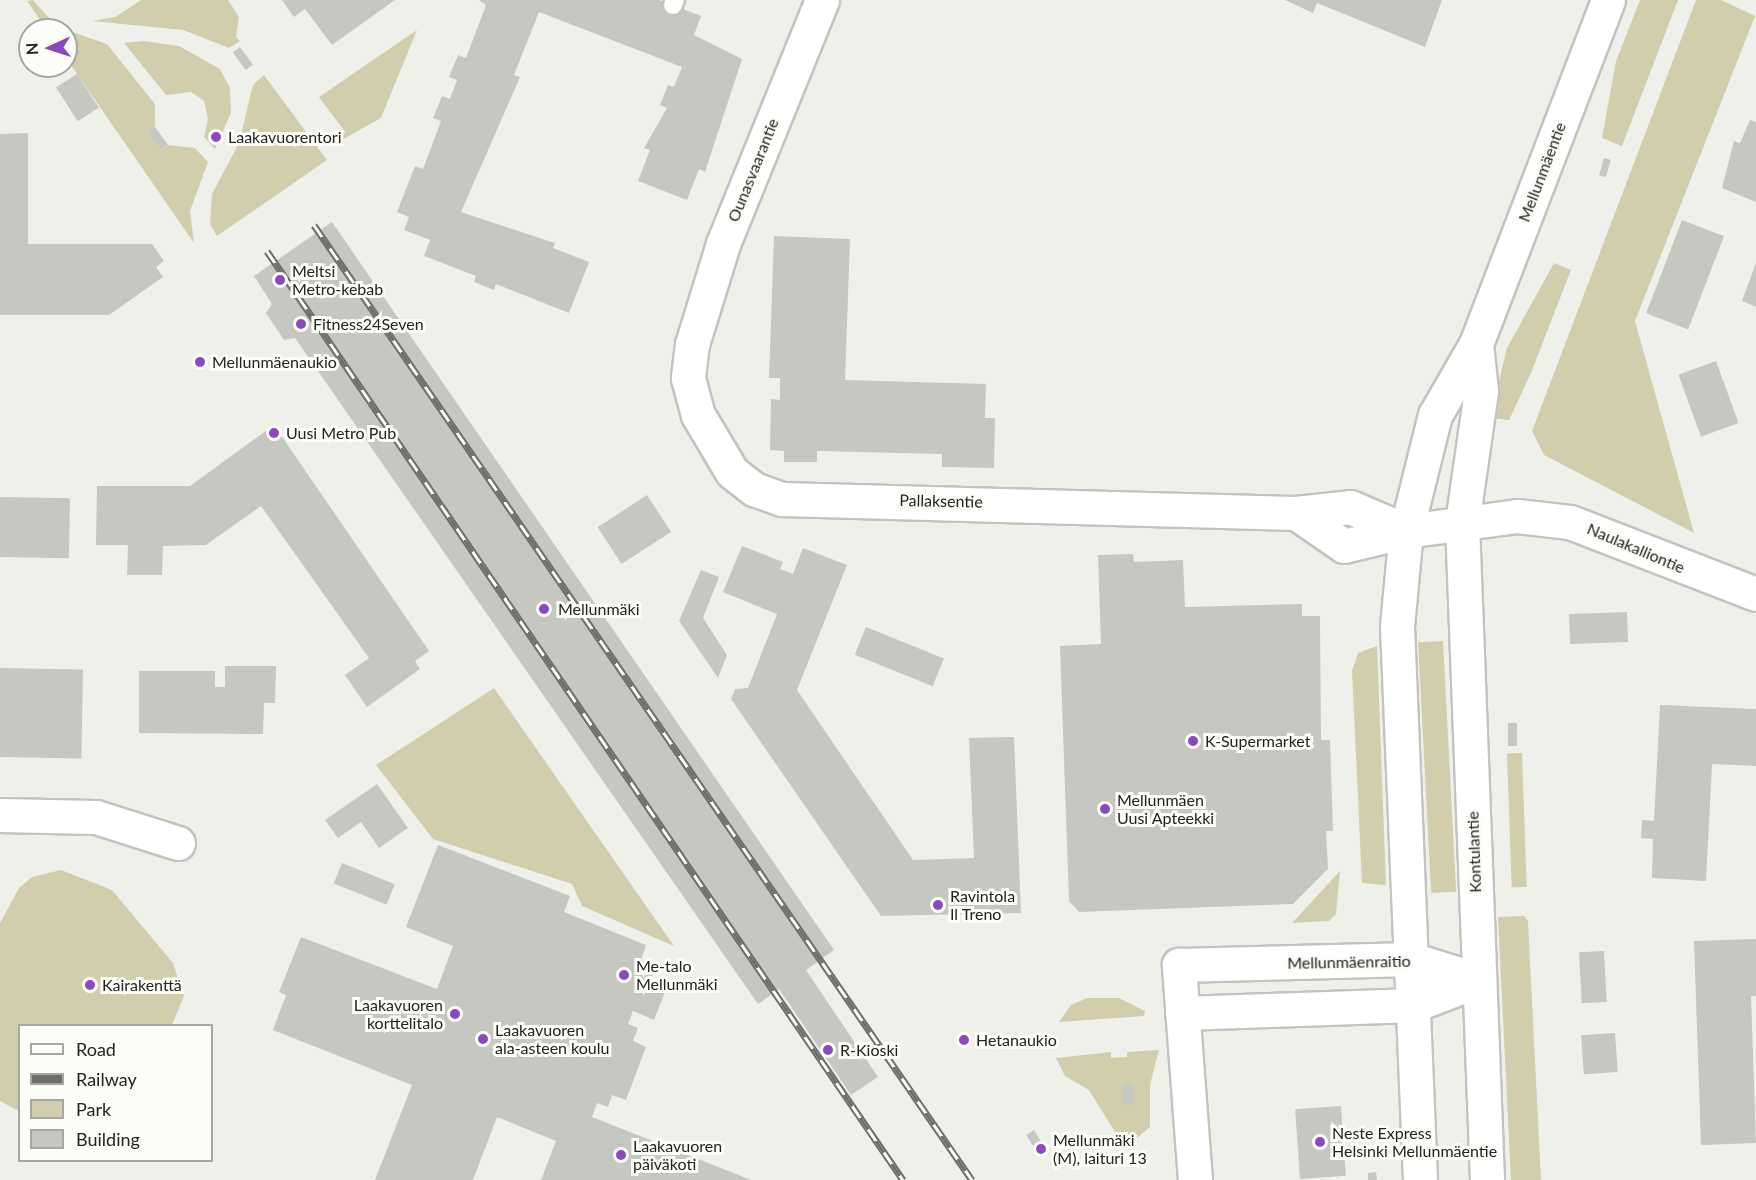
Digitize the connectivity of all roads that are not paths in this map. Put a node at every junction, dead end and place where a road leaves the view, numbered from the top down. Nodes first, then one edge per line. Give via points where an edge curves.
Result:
1 (822, 0) edge
2 (1608, 0) edge
3 (692, 344) joint
4 (1476, 344) junction
5 (1462, 523) junction
6 (1406, 531) junction
7 (1756, 594) edge
8 (0, 815) edge
9 (178, 843) dead end
10 (1411, 959) junction
11 (1479, 980) junction
12 (1414, 1005) junction
13 (1182, 1012) junction
14 (1195, 1180) edge
15 (1420, 1180) edge
16 (1487, 1180) edge

1 - 3 street, Ounasvaarantie via 723,244
2 - 4 street, Mellunmäentie
3 - 6 street, Pallaksentie via 688,378 713,448 754,489 782,499 1296,513 1350,507
4 - 5 street, Mellunmäentie via 1481,391
4 - 6 street, Mellunmäentie via 1447,386 1435,415
5 - 6 street, Naulakalliontie
5 - 7 street, Naulakalliontie via 1517,516 1570,522
5 - 11 street, Kontulantie
6 - 10 street via 1397,626
8 - 9 street via 96,817
10 - 11 street, Mellunmäenraitio
10 - 12 street
10 - 13 street, Mellunmäenraitio via 1179,965
11 - 12 street
11 - 16 street, Kontulantie
12 - 13 street
12 - 15 street
13 - 14 street, Mellunmäenraitio

